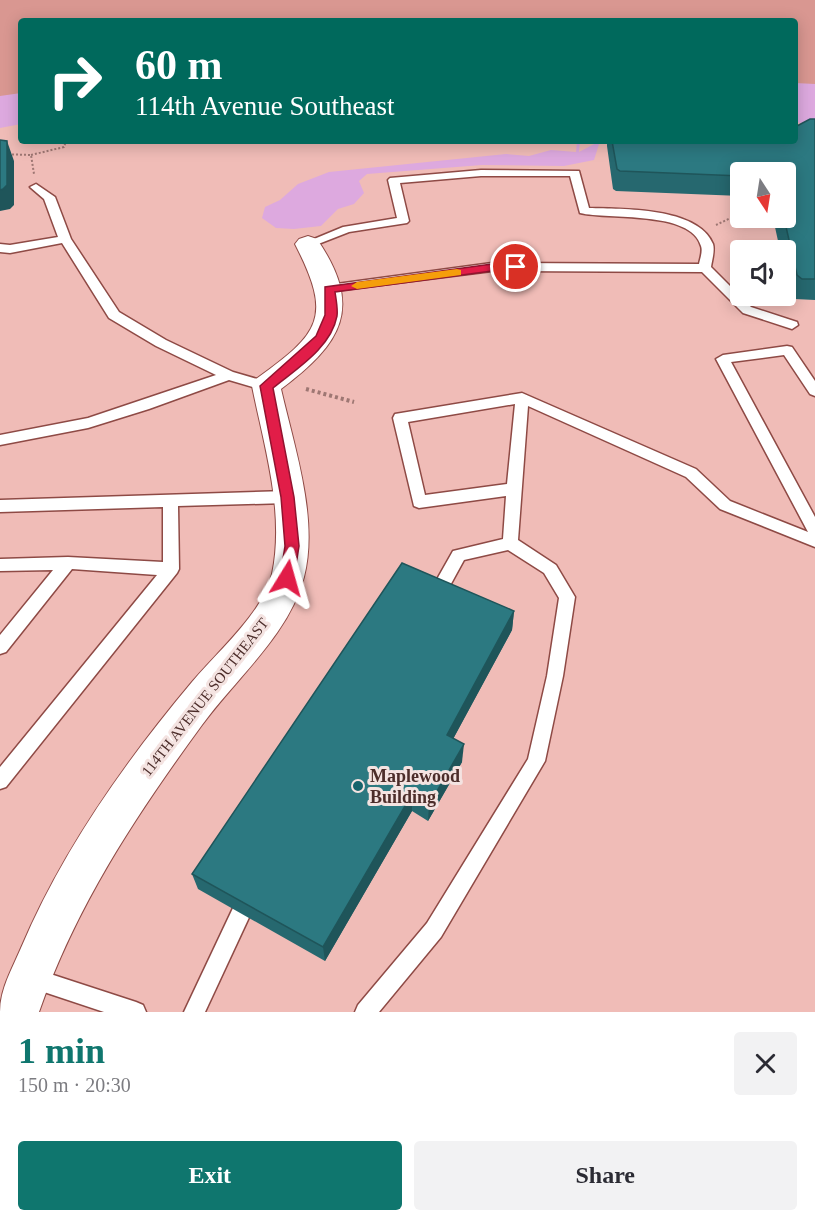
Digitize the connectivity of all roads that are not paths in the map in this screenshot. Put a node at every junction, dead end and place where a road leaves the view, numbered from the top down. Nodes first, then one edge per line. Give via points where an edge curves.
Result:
1 (36, 187) road end
2 (65, 239) junction
3 (308, 244) joint
4 (0, 248) edge
5 (705, 268) junction
6 (329, 290) junction
7 (792, 325) dead end
8 (228, 375) junction
9 (266, 386) junction
10 (815, 391) edge
11 (522, 398) junction
12 (0, 440) edge
13 (514, 489) junction
14 (287, 497) junction
15 (170, 500) junction
16 (0, 506) edge
17 (815, 531) edge
18 (815, 542) edge
19 (510, 543) junction
20 (68, 563) junction
21 (0, 566) edge
22 (171, 569) junction
23 (435, 597) edge
24 (0, 647) edge
25 (0, 782) edge
26 (241, 913) edge
27 (29, 977) junction
28 (17, 1012) edge
29 (136, 1012) edge
30 (194, 1012) edge
31 (365, 1012) edge

1 - 2 lane via 49,197
2 - 4 lane
2 - 8 lane via 114,315 161,344
3 - 5 lane via 347,229 403,221 394,180 481,173 575,173 584,211 684,222 699,231 707,244
3 - 6 street
5 - 6 lane via 492,267
5 - 7 lane via 747,310
6 - 9 street via 331,315 322,338
8 - 9 lane
8 - 12 lane via 99,421
9 - 14 street, 114TH AVENUE SOUTHEAST
10 - 17 lane via 787,350 723,359
11 - 13 lane
11 - 13 lane via 400,418 418,502
11 - 18 lane via 691,473 724,505
13 - 19 lane
14 - 15 lane
14 - 27 street, 114TH AVENUE SOUTHEAST via 292,546 287,578 270,615 204,694 88,855
15 - 16 lane
15 - 22 lane
19 - 23 lane via 459,555
19 - 31 lane via 550,568 567,597 536,761 434,930
20 - 21 lane
20 - 22 lane
20 - 24 lane
22 - 25 lane
26 - 30 lane
27 - 28 street, 114TH AVENUE SOUTHEAST
27 - 29 lane

